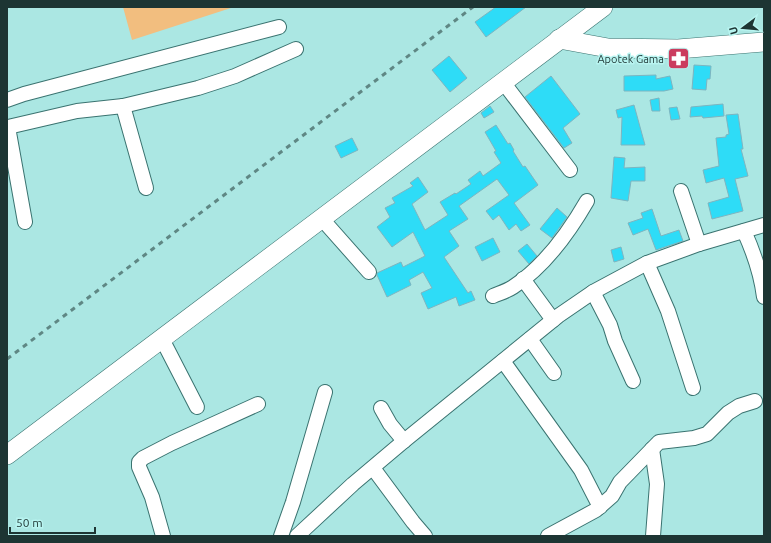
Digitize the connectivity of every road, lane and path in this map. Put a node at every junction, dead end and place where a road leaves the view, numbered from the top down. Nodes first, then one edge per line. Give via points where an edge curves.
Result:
1 (604, 7) edge
2 (279, 27) dead end
3 (559, 40) junction
4 (764, 42) edge
5 (296, 50) dead end
6 (503, 82) junction
7 (7, 100) edge
8 (123, 106) junction
9 (8, 125) edge
10 (570, 170) dead end
11 (146, 188) dead end
12 (681, 191) dead end
13 (587, 201) dead end
14 (322, 219) junction
15 (25, 222) dead end
16 (764, 224) edge
17 (744, 231) junction
18 (698, 244) junction
19 (647, 263) junction
20 (370, 272) dead end
21 (523, 279) junction
22 (593, 292) junction
23 (493, 296) dead end
24 (764, 297) edge
25 (553, 320) junction
26 (162, 339) junction
27 (530, 339) junction
28 (504, 361) junction
29 (554, 373) dead end
30 (633, 381) dead end
31 (693, 388) dead end
32 (325, 392) dead end
33 (755, 401) dead end
34 (258, 404) dead end
35 (197, 407) dead end
36 (380, 408) dead end
37 (404, 441) junction
38 (652, 449) junction
39 (7, 455) edge
40 (372, 468) junction
41 (600, 507) junction
42 (163, 536) edge
43 (281, 536) edge
44 (297, 536) edge
45 (426, 536) edge
46 (548, 536) edge
47 (653, 536) edge

1 - 3 main road
2 - 7 street
3 - 4 main road via 608,48 678,49
3 - 6 main road
5 - 8 street via 235,76 198,88
6 - 10 street
6 - 14 main road
8 - 9 street
8 - 11 street
9 - 15 street
12 - 18 street
13 - 21 street via 553,252
14 - 20 street
14 - 26 main road
16 - 17 street
17 - 18 street
17 - 24 street via 762,278
18 - 19 street
19 - 22 street
19 - 31 street via 668,311
21 - 23 street via 512,288
21 - 25 street
22 - 25 street
22 - 30 street via 610,324
25 - 27 street
26 - 35 street
26 - 39 main road
27 - 28 street
27 - 29 street
28 - 37 street
28 - 41 street via 581,470
32 - 43 street
33 - 38 street via 728,413 707,434 659,442
34 - 42 street via 172,443 139,462 138,468 152,497
36 - 37 street
37 - 40 street
38 - 41 street
38 - 47 street via 657,484
40 - 44 street
40 - 45 street
41 - 46 street

